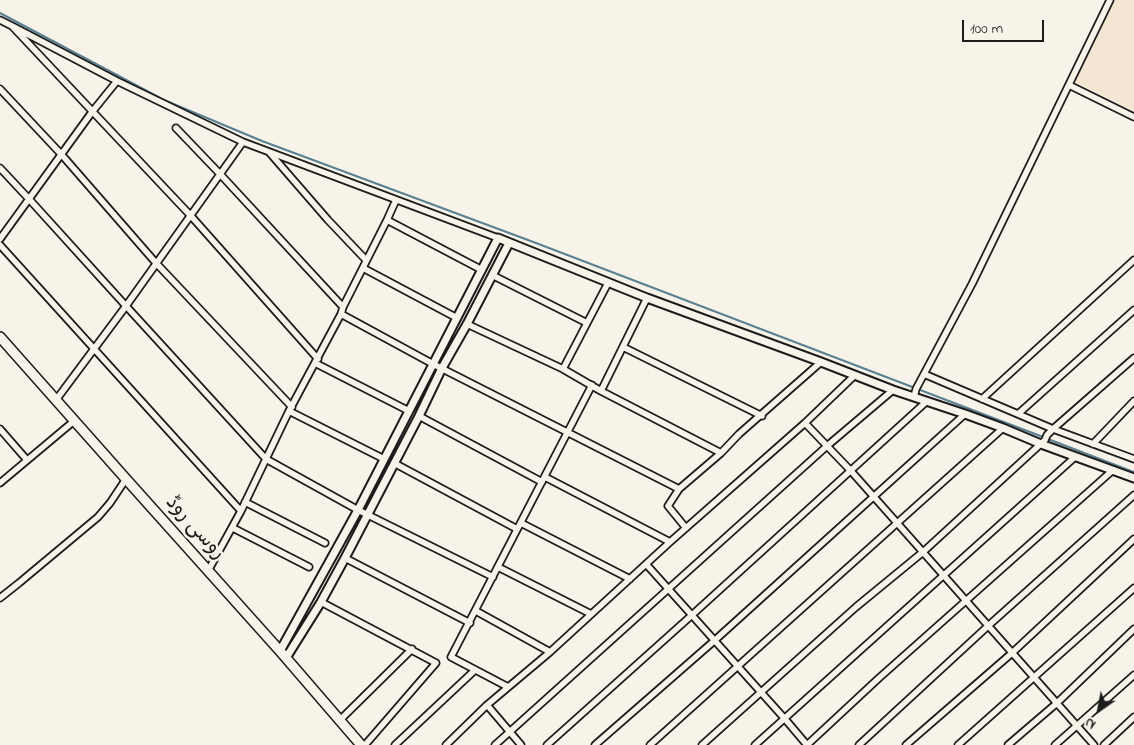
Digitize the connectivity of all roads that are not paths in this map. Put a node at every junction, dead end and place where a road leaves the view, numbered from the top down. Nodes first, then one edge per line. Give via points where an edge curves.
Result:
1 (1110, 0) edge
2 (0, 20) edge
3 (12, 26) junction
4 (117, 80) junction
5 (1069, 86) junction
6 (0, 89) edge
7 (92, 112) junction
8 (1134, 117) edge
9 (176, 128) dead end
10 (243, 142) junction
11 (268, 151) junction
12 (62, 154) junction
13 (0, 168) edge
14 (220, 174) junction
15 (29, 199) junction
16 (396, 200) junction
17 (191, 216) junction
18 (388, 220) junction
19 (498, 238) junction
20 (0, 239) edge
21 (509, 244) junction
22 (0, 245) edge
23 (366, 260) junction
24 (1134, 260) edge
25 (156, 263) junction
26 (364, 268) junction
27 (482, 270) junction
28 (492, 275) junction
29 (608, 283) junction
30 (647, 298) junction
31 (126, 306) junction
32 (343, 307) junction
33 (1134, 310) edge
34 (341, 314) junction
35 (457, 318) junction
36 (587, 323) junction
37 (467, 324) junction
38 (0, 337) edge
39 (623, 347) junction
40 (93, 349) junction
41 (1134, 358) edge
42 (316, 361) junction
43 (821, 362) junction
44 (432, 364) junction
45 (442, 368) junction
46 (563, 369) junction
47 (855, 375) junction
48 (922, 376) junction
49 (592, 385) junction
50 (893, 390) junction
51 (601, 391) junction
52 (914, 395) junction
53 (982, 399) junction
54 (56, 400) junction
55 (1134, 401) edge
56 (926, 402) junction
57 (290, 409) junction
58 (409, 411) junction
59 (965, 414) junction
60 (1018, 414) junction
61 (419, 416) junction
62 (762, 416) junction
63 (74, 421) junction
64 (805, 423) junction
65 (1003, 428) junction
66 (0, 429) edge
67 (1053, 429) junction
68 (568, 432) junction
69 (1044, 440) junction
70 (1093, 444) junction
71 (827, 446) junction
72 (721, 453) junction
73 (1075, 457) junction
74 (266, 459) junction
75 (384, 459) junction
76 (1134, 459) edge
77 (27, 460) junction
78 (394, 463) junction
79 (1113, 470) junction
80 (850, 471) junction
81 (1134, 478) edge
82 (126, 479) junction
83 (543, 479) junction
84 (0, 483) edge
85 (679, 489) junction
86 (1134, 495) edge
87 (873, 497) junction
88 (245, 502) junction
89 (358, 510) junction
90 (241, 511) junction
91 (367, 514) junction
92 (897, 523) junction
93 (519, 526) junction
94 (232, 528) junction
95 (686, 528) junction
96 (1134, 539) edge
97 (670, 542) junction
98 (325, 543) dead end
99 (923, 552) junction
100 (346, 558) junction
101 (646, 564) junction
102 (309, 566) dead end
103 (498, 567) junction
104 (208, 571) junction
105 (944, 576) junction
106 (493, 578) junction
107 (630, 578) junction
108 (669, 588) junction
109 (1134, 588) edge
110 (0, 598) edge
111 (966, 601) junction
112 (321, 602) junction
113 (476, 611) junction
114 (591, 614) junction
115 (692, 615) junction
116 (470, 623) junction
117 (988, 626) junction
118 (1134, 629) edge
119 (714, 641) junction
120 (412, 649) junction
121 (550, 652) junction
122 (1012, 653) junction
123 (283, 654) junction
124 (738, 667) junction
125 (474, 670) junction
126 (1134, 675) edge
127 (1034, 678) junction
128 (508, 687) junction
129 (761, 692) junction
130 (1057, 703) junction
131 (487, 705) junction
132 (1134, 717) edge
133 (785, 719) junction
134 (340, 720) junction
135 (1077, 726) junction
136 (510, 732) junction
137 (363, 745) edge
138 (395, 745) edge
139 (446, 745) edge
140 (494, 745) edge
141 (521, 745) edge
142 (547, 745) edge
143 (595, 745) edge
144 (650, 745) edge
145 (702, 745) edge
146 (756, 745) edge
147 (807, 745) edge
148 (858, 745) edge
149 (906, 745) edge
150 (958, 745) edge
151 (1008, 745) edge
152 (1055, 745) edge
153 (1094, 745) edge
154 (1104, 745) edge

1 - 5 street
2 - 3 street
3 - 4 street
3 - 7 street
4 - 7 street
4 - 10 street
5 - 8 street
5 - 48 street via 972,284
6 - 12 street
7 - 12 street
7 - 17 street
9 - 14 street
10 - 11 street
10 - 14 street
11 - 16 street
11 - 23 street
12 - 15 street
12 - 25 street
13 - 15 street
14 - 17 street
14 - 32 street
15 - 20 street
15 - 31 street
16 - 18 street
16 - 19 street
17 - 25 street
17 - 42 street
18 - 23 street
18 - 27 street
19 - 21 street
19 - 27 street
21 - 28 street
21 - 29 street
22 - 40 street
23 - 26 street
24 - 53 street
25 - 31 street
25 - 57 street
26 - 32 street
26 - 35 street
27 - 35 street
28 - 36 street
28 - 37 street
29 - 30 street
29 - 36 street
30 - 39 street
30 - 43 street
31 - 40 street
31 - 74 street
32 - 34 street
33 - 60 street
34 - 42 street
34 - 44 street
35 - 44 street
36 - 46 street
37 - 45 street
37 - 46 street
38 - 54 main road, روسی روڈ
39 - 51 street
39 - 62 street
40 - 54 street
40 - 90 street
41 - 67 street
42 - 57 street
42 - 58 street
43 - 47 street
43 - 62 street
44 - 45 street
44 - 58 street
45 - 61 street
45 - 68 street
46 - 49 street
47 - 50 street
47 - 64 street
48 - 52 street
48 - 53 street
49 - 51 street
49 - 68 street
50 - 52 street
50 - 71 street
51 - 72 street
52 - 56 street
53 - 60 street
54 - 63 main road, روسی روڈ
55 - 70 street
56 - 59 street
56 - 80 street
57 - 74 street
57 - 75 street
58 - 75 street
59 - 65 street
59 - 87 street
60 - 67 street
61 - 78 street
61 - 83 street
62 - 72 street
63 - 77 street
63 - 82 main road, روسی روڈ
64 - 71 street
64 - 95 street
65 - 69 street
65 - 92 street
66 - 77 street
67 - 69 street
67 - 70 street
68 - 83 street
68 - 85 street
69 - 73 street
69 - 99 street
70 - 76 street
71 - 80 street
71 - 108 street
72 - 85 street
73 - 79 street
73 - 105 street
74 - 88 street
74 - 89 street
75 - 89 street
77 - 84 street
78 - 91 street
78 - 93 street
79 - 81 street
79 - 111 street
80 - 87 street
80 - 115 street
82 - 104 main road, روسی روڈ
82 - 110 street via 98,517
83 - 93 street
83 - 97 street
85 - 95 street via 668,506
86 - 117 street
87 - 92 street
87 - 119 street
88 - 90 street
88 - 98 street
89 - 91 street
89 - 123 street
90 - 94 street
91 - 100 street
91 - 106 street
92 - 99 street
92 - 124 street
93 - 103 street
93 - 107 street
94 - 102 street
94 - 104 street
95 - 97 street
96 - 122 street
97 - 101 street
99 - 105 street
99 - 129 street
100 - 112 street
100 - 116 street
101 - 107 street
101 - 108 street
103 - 106 street
103 - 114 street
104 - 123 main road, روسی روڈ
105 - 111 street
105 - 133 street
106 - 113 street
107 - 114 street
108 - 115 street
108 - 136 street
109 - 127 street
111 - 117 street
111 - 147 street
112 - 120 street
112 - 123 street
113 - 116 street
113 - 121 street
114 - 121 street
115 - 119 street
115 - 142 street
116 - 125 street via 451,658
117 - 122 street
117 - 148 street
118 - 130 street
119 - 124 street
119 - 143 street
120 - 134 street
120 - 137 street via 436,663
121 - 128 street
122 - 127 street
122 - 149 street
123 - 134 main road, روسی روڈ
124 - 129 street
124 - 144 street
125 - 128 street
125 - 138 street
126 - 135 street
127 - 130 street
127 - 150 street
128 - 131 street
129 - 133 street
129 - 145 street
130 - 135 street
130 - 151 street
131 - 136 street
131 - 139 street
132 - 154 street
133 - 146 street
133 - 147 street
134 - 137 main road, روسی روڈ
135 - 152 street
135 - 153 street
136 - 140 street
136 - 141 street

